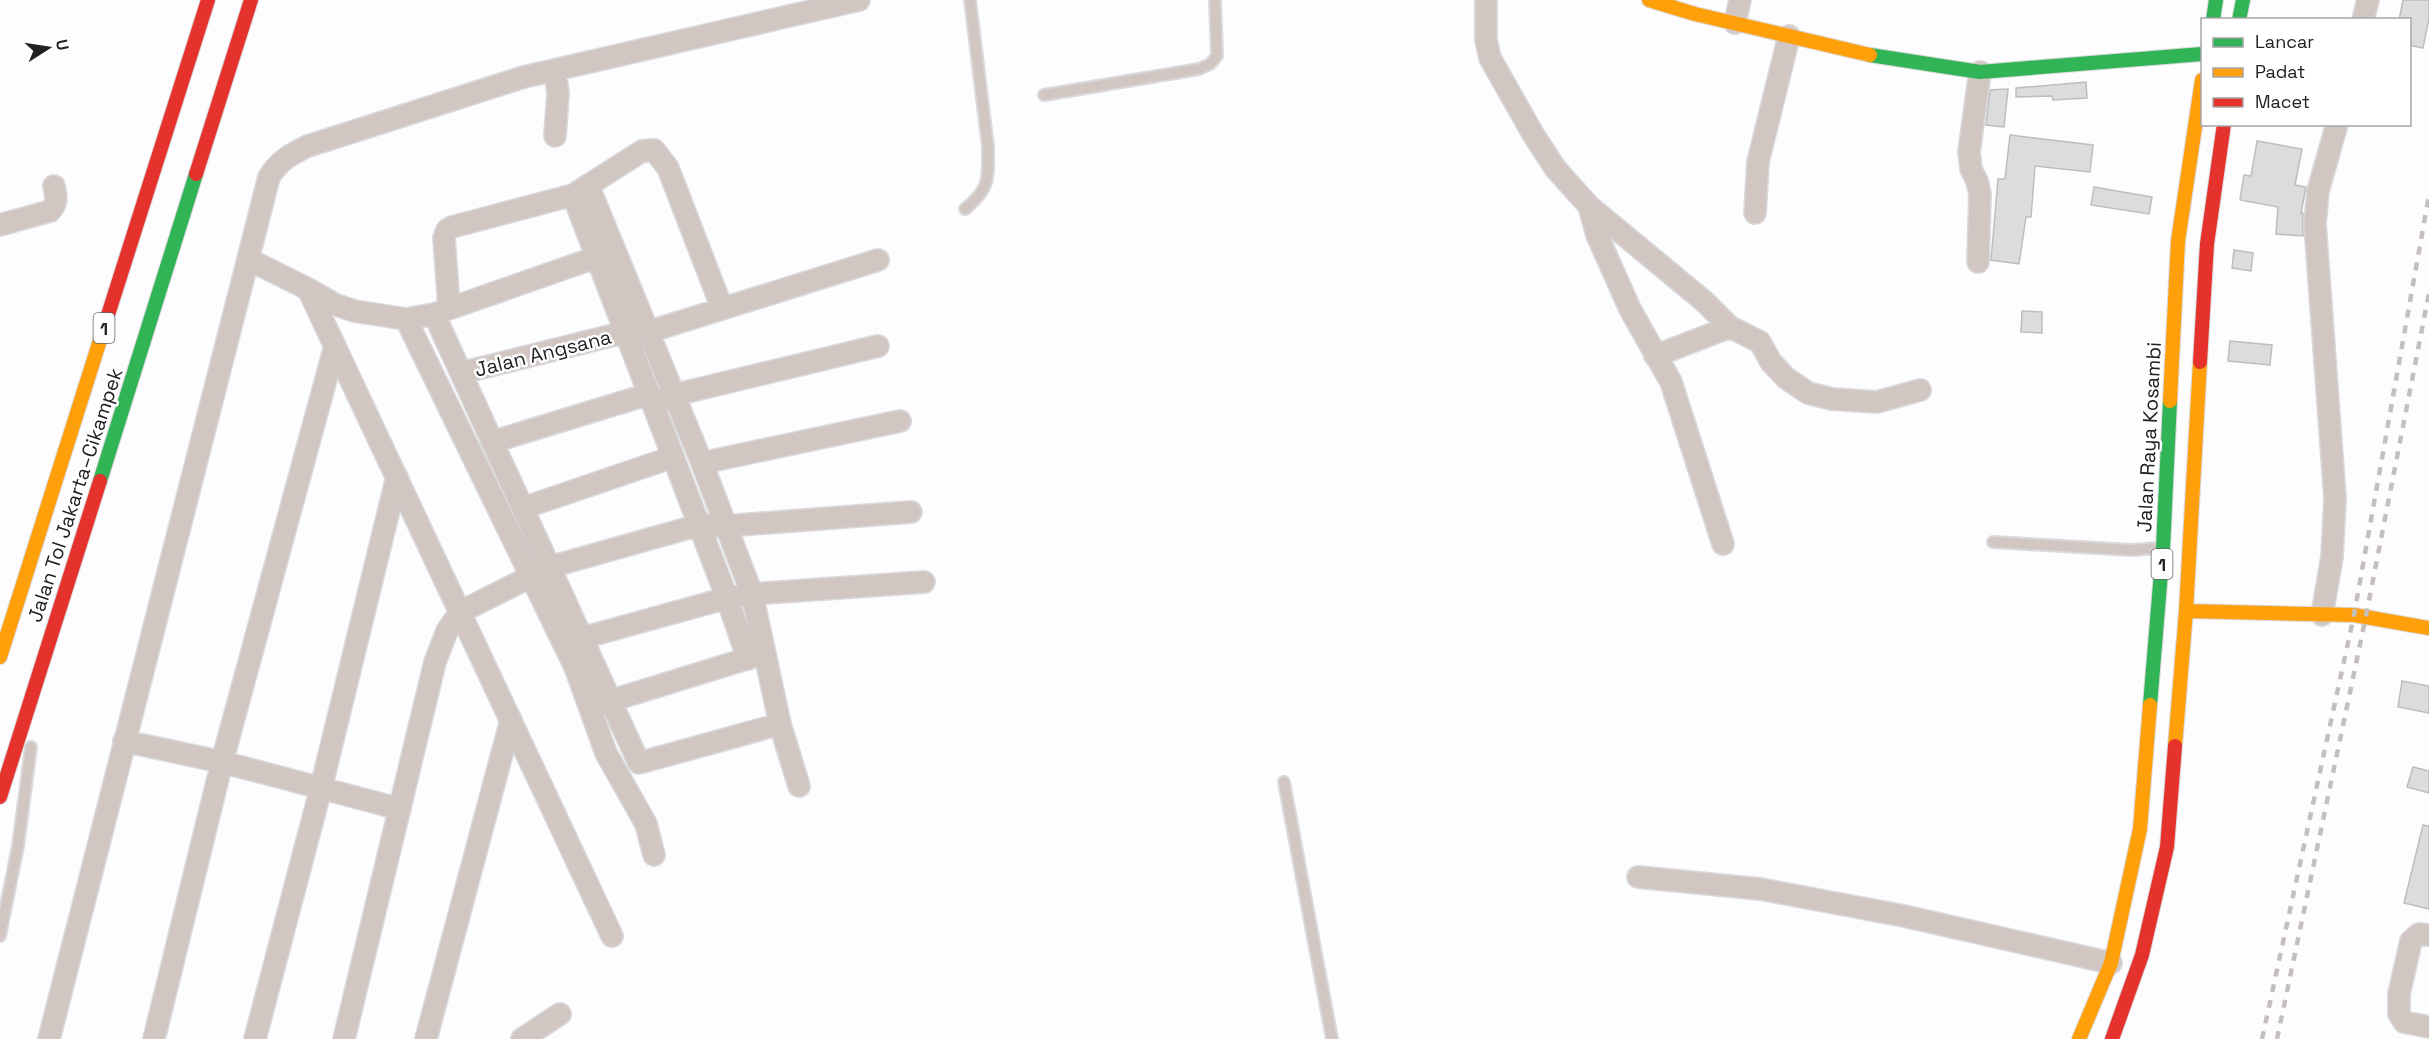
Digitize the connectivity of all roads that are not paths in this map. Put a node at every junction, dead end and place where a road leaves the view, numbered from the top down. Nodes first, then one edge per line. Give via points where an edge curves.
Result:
1 (208, 0) edge
2 (251, 0) edge
3 (858, 0) edge
4 (970, 0) edge
5 (1215, 0) edge
6 (1486, 0) edge
7 (1649, 0) edge
8 (1740, 0) edge
9 (2216, 0) edge
10 (2243, 0) edge
11 (2368, 0) edge
12 (2213, 18) edge
13 (2239, 18) edge
14 (2364, 18) edge
15 (1735, 22) junction
16 (1789, 36) junction
17 (2201, 54) edge
18 (555, 70) junction
19 (1980, 72) junction
20 (2201, 87) edge
21 (1044, 95) dead end
22 (2224, 126) edge
23 (2336, 126) edge
24 (555, 136) dead end
25 (54, 186) dead end
26 (580, 190) junction
27 (1589, 206) junction
28 (965, 208) dead end
29 (1755, 213) dead end
30 (0, 225) edge
31 (597, 257) junction
32 (248, 259) junction
33 (878, 260) dead end
34 (1978, 262) dead end
35 (308, 289) junction
36 (722, 308) junction
37 (441, 310) junction
38 (406, 319) junction
39 (1730, 327) junction
40 (626, 332) junction
41 (648, 332) junction
42 (335, 346) junction
43 (878, 346) dead end
44 (1655, 356) junction
45 (461, 373) junction
46 (1920, 390) dead end
47 (674, 395) junction
48 (651, 399) junction
49 (477, 407) junction
50 (453, 417) junction
51 (900, 421) dead end
52 (492, 442) junction
53 (673, 457) junction
54 (702, 463) junction
55 (397, 477) junction
56 (523, 508) junction
57 (911, 512) dead end
58 (699, 525) junction
59 (725, 526) junction
60 (1993, 542) dead end
61 (1723, 543) dead end
62 (2163, 548) junction
63 (550, 567) junction
64 (530, 577) junction
65 (924, 582) dead end
66 (752, 594) junction
67 (727, 598) junction
68 (2186, 611) junction
69 (460, 612) junction
70 (2322, 615) junction
71 (2429, 628) edge
72 (582, 638) junction
73 (757, 656) junction
74 (0, 657) edge
75 (41, 666) junction
76 (611, 701) junction
77 (590, 708) junction
78 (511, 720) junction
79 (780, 724) junction
80 (124, 741) junction
81 (222, 762) junction
82 (1284, 782) dead end
83 (799, 786) dead end
84 (321, 788) junction
85 (0, 797) edge
86 (400, 809) junction
87 (654, 855) dead end
88 (1638, 877) dead end
89 (2429, 935) edge
90 (0, 936) edge
91 (612, 936) dead end
92 (2111, 963) junction
93 (560, 1014) dead end
94 (2429, 1027) edge
95 (49, 1039) edge
96 (154, 1039) edge
97 (255, 1039) edge
98 (344, 1039) edge
99 (426, 1039) edge
100 (522, 1039) edge
101 (1332, 1039) edge
102 (2079, 1039) edge
103 (2112, 1039) edge

1 - 74 main road, Jalan Tol Jakarta–Cikampek / 1
2 - 75 main road, Jalan Tol Jakarta–Cikampek / 1
3 - 18 street
4 - 28 lane via 988,171 986,187
5 - 21 lane via 1217,56 1210,64
6 - 27 street via 1490,58 1555,168
7 - 15 main road
8 - 15 street
9 - 12 main road
10 - 13 main road
11 - 14 street
15 - 16 main road
16 - 19 main road via 1876,57
16 - 29 street via 1758,162
17 - 19 main road
18 - 24 street
18 - 32 street via 308,146 287,156 269,177
19 - 34 street via 1969,152 1980,194
20 - 62 main road, Jalan Raya Kosambi / 1 via 2178,241
22 - 68 main road, 1 via 2207,244
23 - 70 street via 2318,191 2315,225 2335,498 2332,557
25 - 30 street via 56,200 50,211
26 - 31 street
26 - 36 street via 642,151 654,150 668,168
26 - 37 street via 447,230
26 - 41 street
27 - 39 street
27 - 44 street via 1606,256
31 - 37 street
31 - 40 street
32 - 35 street
32 - 80 street
33 - 36 street, Jalan Angsana
35 - 38 street via 354,311
35 - 42 street
36 - 41 street, Jalan Angsana
37 - 38 street
37 - 45 street
38 - 50 street
39 - 44 street
39 - 46 street via 1760,342 1786,378 1808,393 1876,402
40 - 41 street, Jalan Angsana
40 - 45 street, Jalan Angsana
40 - 48 street
41 - 47 street
42 - 55 street
42 - 81 street
43 - 47 street
44 - 61 street via 1671,382
45 - 49 street
47 - 48 street
47 - 54 street
48 - 52 street
48 - 53 street
49 - 50 street
49 - 52 street
50 - 64 street
51 - 54 street
52 - 56 street
53 - 56 street
53 - 58 street
54 - 59 street
55 - 69 street
55 - 84 street
56 - 63 street
57 - 59 street
58 - 59 street
58 - 63 street
58 - 67 street
59 - 66 street
60 - 62 lane via 2131,550
62 - 92 main road, Jalan Raya Kosambi / 1 via 2140,829
63 - 64 street
63 - 72 street
64 - 69 street
64 - 77 street via 575,666
65 - 66 street
66 - 67 street
66 - 73 street
67 - 72 street
67 - 73 street
68 - 70 main road
68 - 103 main road, 1 via 2167,847 2142,955
69 - 78 street
69 - 86 street via 447,631 435,662
70 - 71 main road via 2366,616
72 - 76 street
73 - 76 street
73 - 79 street
75 - 85 main road, Jalan Tol Jakarta–Cikampek / 1
75 - 90 lane via 18,846
76 - 77 street
76 - 79 street via 639,763
77 - 87 street via 606,753 646,824
78 - 91 street
78 - 99 street
79 - 83 street
80 - 81 street
80 - 95 street
81 - 84 street
81 - 96 street
82 - 101 lane
84 - 86 street
84 - 97 street
86 - 98 street
88 - 92 street via 1760,889 1904,916
89 - 94 street via 2420,934 2411,941 2399,994 2399,1014 2404,1022
92 - 102 main road, Jalan Raya Kosambi / 1
93 - 100 street

